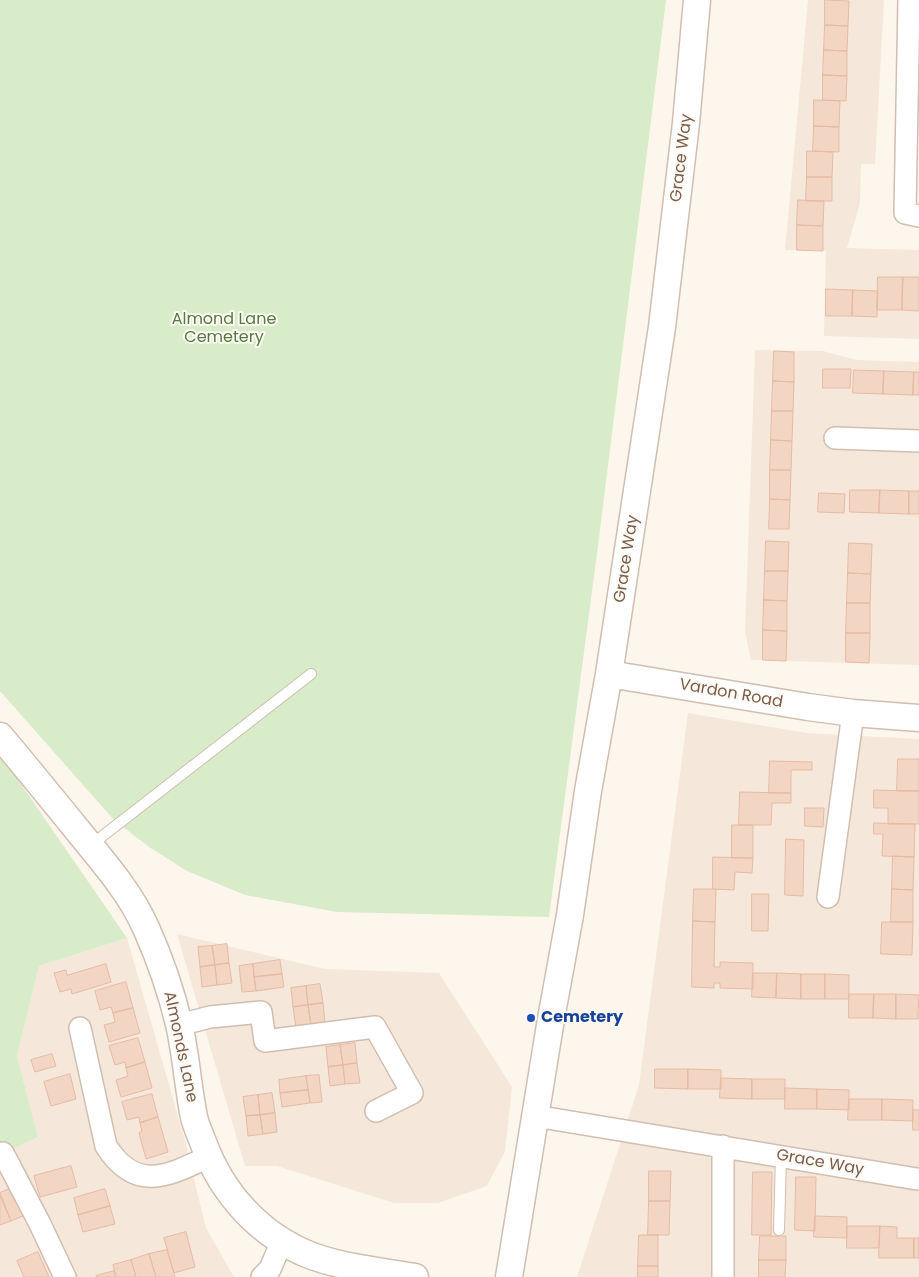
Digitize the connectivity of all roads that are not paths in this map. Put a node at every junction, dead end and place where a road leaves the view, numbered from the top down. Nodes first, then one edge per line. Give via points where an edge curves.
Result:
1 (697, 0) edge
2 (909, 0) edge
3 (919, 216) edge
4 (835, 438) dead end
5 (919, 441) edge
6 (311, 674) dead end
7 (609, 674) junction
8 (853, 713) junction
9 (919, 718) edge
10 (0, 736) edge
11 (91, 846) junction
12 (828, 897) dead end
13 (178, 1024) junction
14 (80, 1028) dead end
15 (376, 1111) dead end
16 (536, 1116) junction
17 (723, 1146) junction
18 (3, 1153) dead end
19 (781, 1156) junction
20 (208, 1157) junction
21 (917, 1179) dead end
22 (779, 1230) dead end
23 (282, 1242) junction
24 (66, 1277) edge
25 (262, 1277) edge
26 (415, 1277) edge
27 (510, 1277) edge
28 (722, 1277) edge

1 - 7 street, Grace Way via 662,327
2 - 3 street via 905,212
4 - 5 street
6 - 11 lane
7 - 8 street, Vardon Road
7 - 16 street, Grace Way
8 - 9 street, Vardon Road
8 - 12 street
10 - 11 street, Almonds Lane
11 - 13 street, Almonds Lane via 122,884 145,925 159,958
13 - 15 street via 261,1012 265,1041 375,1027 412,1093
13 - 20 street, Almonds Lane via 194,1119
14 - 20 street via 106,1146 111,1155 122,1166 147,1177 172,1174
16 - 17 street, Grace Way
16 - 27 street, Grace Way
17 - 19 street, Grace Way
17 - 28 street
18 - 24 street
19 - 21 street, Grace Way
19 - 22 lane
20 - 23 street, Almonds Lane via 234,1199
23 - 25 street via 270,1269
23 - 26 street, Almonds Lane via 334,1262

